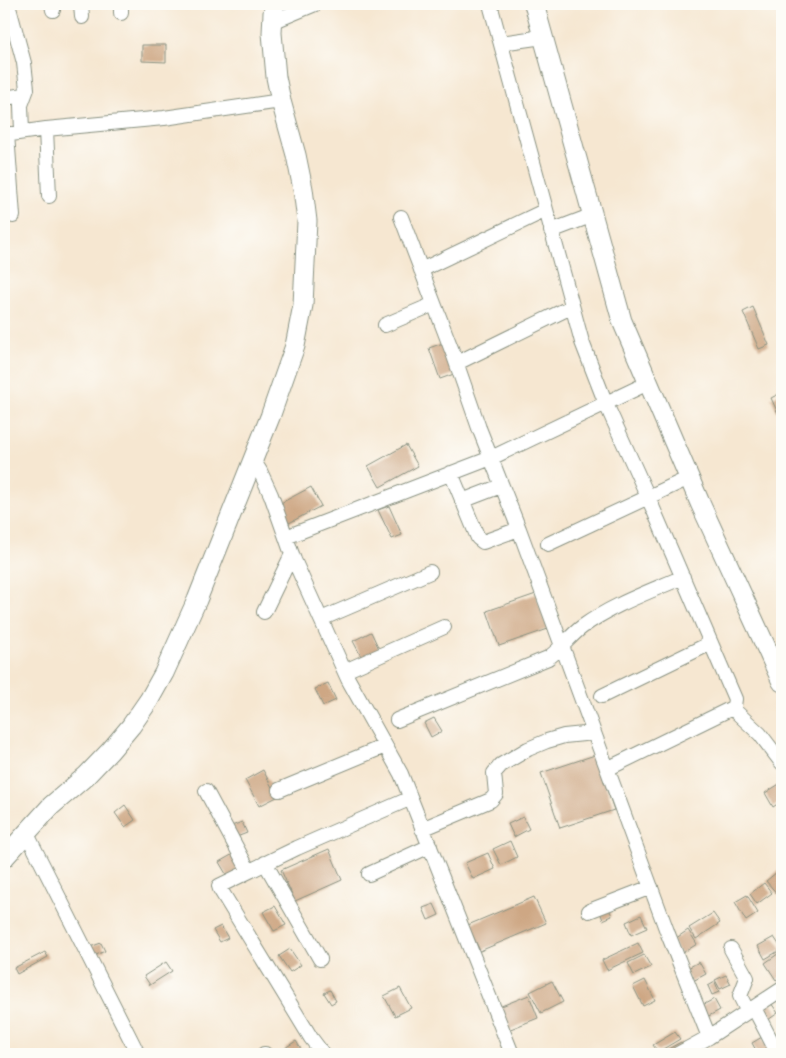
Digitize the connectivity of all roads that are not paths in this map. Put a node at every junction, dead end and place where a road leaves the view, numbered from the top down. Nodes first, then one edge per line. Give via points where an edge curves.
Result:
1 (8, 4) edge
2 (315, 4) edge
3 (490, 4) edge
4 (534, 4) edge
5 (274, 13) edge
6 (543, 37) junction
7 (501, 43) junction
8 (24, 95) junction
9 (4, 98) edge
10 (281, 101) junction
11 (46, 129) junction
12 (22, 132) junction
13 (6, 135) edge
14 (49, 196) dead end
15 (546, 210) junction
16 (592, 215) junction
17 (13, 216) dead end
18 (401, 217) dead end
19 (551, 231) junction
20 (421, 270) junction
21 (434, 304) junction
22 (571, 306) junction
23 (385, 325) dead end
24 (457, 362) junction
25 (648, 383) junction
26 (606, 404) junction
27 (490, 458) junction
28 (253, 460) junction
29 (451, 473) junction
30 (689, 478) junction
31 (502, 486) junction
32 (648, 497) junction
33 (462, 501) junction
34 (519, 529) junction
35 (286, 537) junction
36 (548, 544) dead end
37 (292, 554) junction
38 (430, 572) dead end
39 (683, 577) junction
40 (264, 612) dead end
41 (321, 619) junction
42 (444, 627) dead end
43 (711, 643) junction
44 (561, 645) junction
45 (345, 672) junction
46 (782, 682) edge
47 (602, 696) dead end
48 (732, 708) junction
49 (397, 720) dead end
50 (594, 733) junction
51 (385, 746) junction
52 (782, 763) edge
53 (607, 769) junction
54 (279, 790) dead end
55 (206, 791) dead end
56 (410, 798) junction
57 (422, 829) junction
58 (27, 834) junction
59 (430, 846) junction
60 (4, 858) edge
61 (264, 863) junction
62 (249, 871) junction
63 (369, 874) dead end
64 (651, 887) junction
65 (588, 911) dead end
66 (731, 949) dead end
67 (320, 959) dead end
68 (782, 989) edge
69 (751, 1010) junction
70 (709, 1037) junction
71 (138, 1054) edge
72 (323, 1054) edge
73 (512, 1054) edge
74 (678, 1054) edge
75 (778, 1054) edge

1 - 8 street via 24,62 27,89
2 - 5 street
3 - 7 street
4 - 6 street
5 - 10 street via 272,33
6 - 7 street
6 - 16 street
7 - 15 street
8 - 9 street
8 - 12 street
10 - 11 street via 164,118
10 - 28 street via 296,155 306,213 304,305 295,346
11 - 12 street
11 - 14 street
12 - 13 street
13 - 17 street
15 - 19 street
15 - 20 street
16 - 19 street
16 - 25 street via 622,321
18 - 20 street
19 - 22 street
20 - 21 street
21 - 23 street
21 - 24 street
22 - 24 street
22 - 26 street
24 - 27 street
25 - 26 street
25 - 30 street
26 - 27 street
26 - 32 street
27 - 29 street
27 - 31 street
28 - 35 street via 271,495
28 - 58 street via 197,600 149,700 110,752 51,806
29 - 33 street
29 - 35 street
30 - 32 street
30 - 46 street
31 - 33 street
31 - 34 street
32 - 36 street
32 - 39 street
33 - 34 street via 483,542
34 - 44 street
35 - 37 street
37 - 40 street
37 - 41 street
38 - 41 street
39 - 43 street
39 - 44 street via 596,617
41 - 45 street
42 - 45 street
43 - 47 street
43 - 48 street via 735,699
44 - 49 street via 548,658
44 - 50 street
45 - 51 street
48 - 52 street via 760,734
48 - 53 street
50 - 53 street
50 - 57 street via 564,736 528,750 496,769 496,794 491,800
51 - 54 street
51 - 56 street
53 - 64 street
55 - 62 street
56 - 57 street
56 - 61 street
57 - 59 street
58 - 60 street
58 - 71 street
59 - 63 street
59 - 73 street
61 - 62 street
61 - 67 street
62 - 72 street via 222,884 220,889
64 - 65 street
64 - 70 street
66 - 69 street via 747,978 740,996
68 - 69 street
69 - 70 street
69 - 75 street
70 - 74 street

